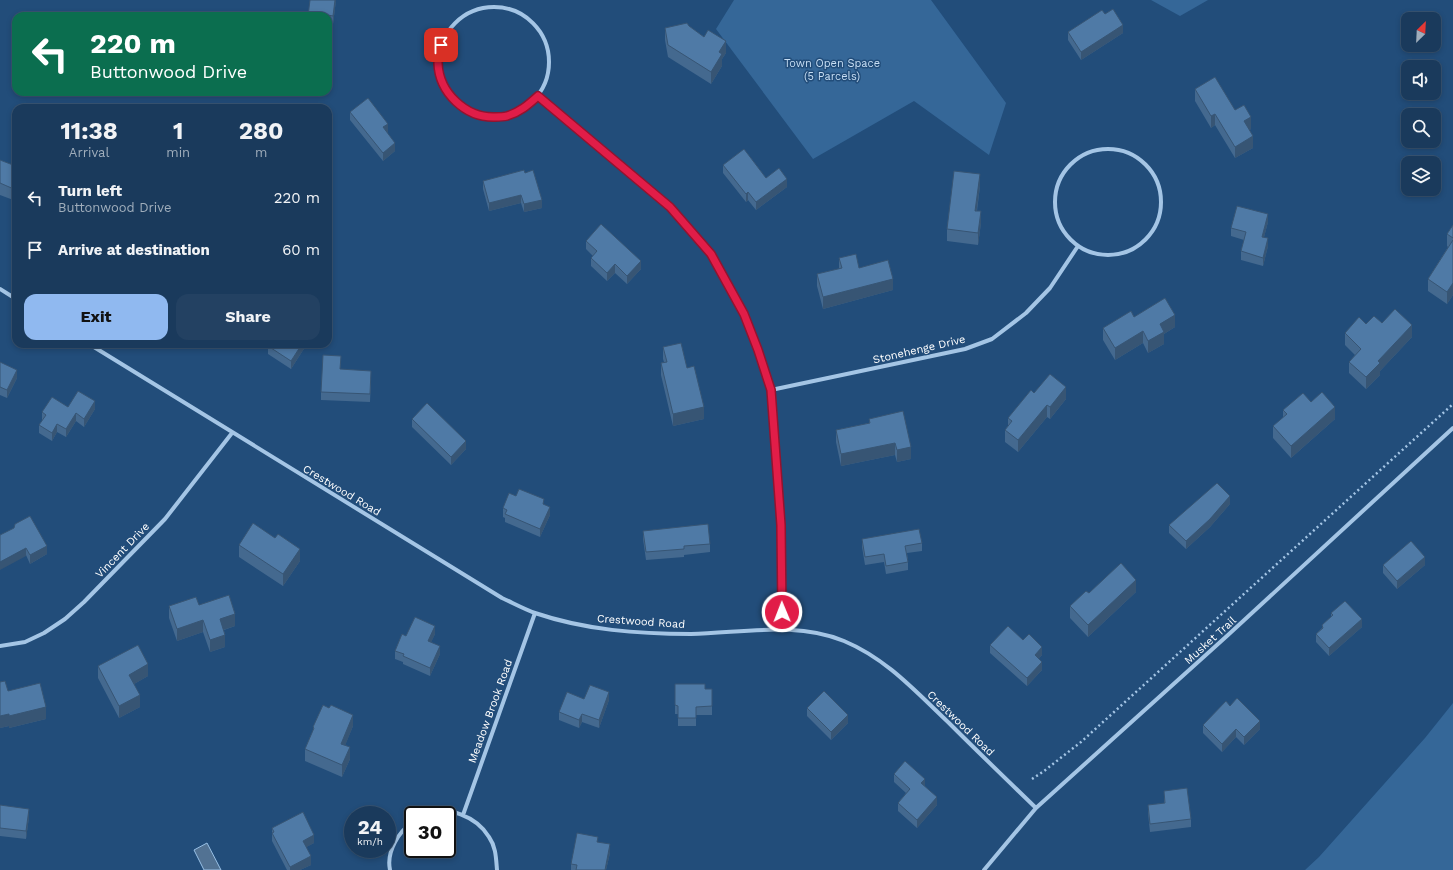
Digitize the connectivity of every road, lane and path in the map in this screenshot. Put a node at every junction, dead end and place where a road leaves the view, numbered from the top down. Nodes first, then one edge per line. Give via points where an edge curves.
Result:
1 (538, 96) junction
2 (1078, 246) junction
3 (0, 289) edge
4 (12, 296) edge
5 (94, 348) edge
6 (771, 390) junction
7 (1453, 404) edge
8 (1453, 428) edge
9 (232, 433) junction
10 (534, 613) junction
11 (781, 630) junction
12 (0, 646) edge
13 (1032, 779) dead end
14 (1036, 808) junction
15 (456, 813) edge
16 (463, 815) junction
17 (404, 829) edge
18 (390, 870) edge
19 (497, 870) edge
20 (984, 870) edge

1 - 1 street via 547,79 549,60 545,42 535,25 520,13 501,8 482,8 464,15 450,28 441,45 438,64 442,83 452,99 468,111 486,117 506,116 524,109
1 - 6 street via 670,207 711,254 744,314
2 - 2 street via 1065,234 1057,218 1054,201 1058,183 1067,168 1080,156 1096,150 1114,149 1131,154 1146,164 1156,178 1162,195 1161,213 1155,229 1144,243 1129,252 1111,256 1094,254
2 - 6 street, Stonehenge Drive via 1050,288 1026,313 992,339 965,349
3 - 4 street
5 - 9 street, Crestwood Road
6 - 11 street via 781,525
7 - 13 path via 1081,742
8 - 14 street, Musket Trail
9 - 10 street, Crestwood Road via 502,598
9 - 12 street, Vincent Drive via 165,519 75,611 44,633 25,642
10 - 11 street, Crestwood Road via 582,626 625,632 692,634
10 - 16 street, Meadow Brook Road
11 - 14 street, Crestwood Road via 815,632 868,653 895,672
14 - 20 street, Musket Trail
15 - 16 street
16 - 19 street via 478,824 490,837 496,854
17 - 18 street via 392,849

